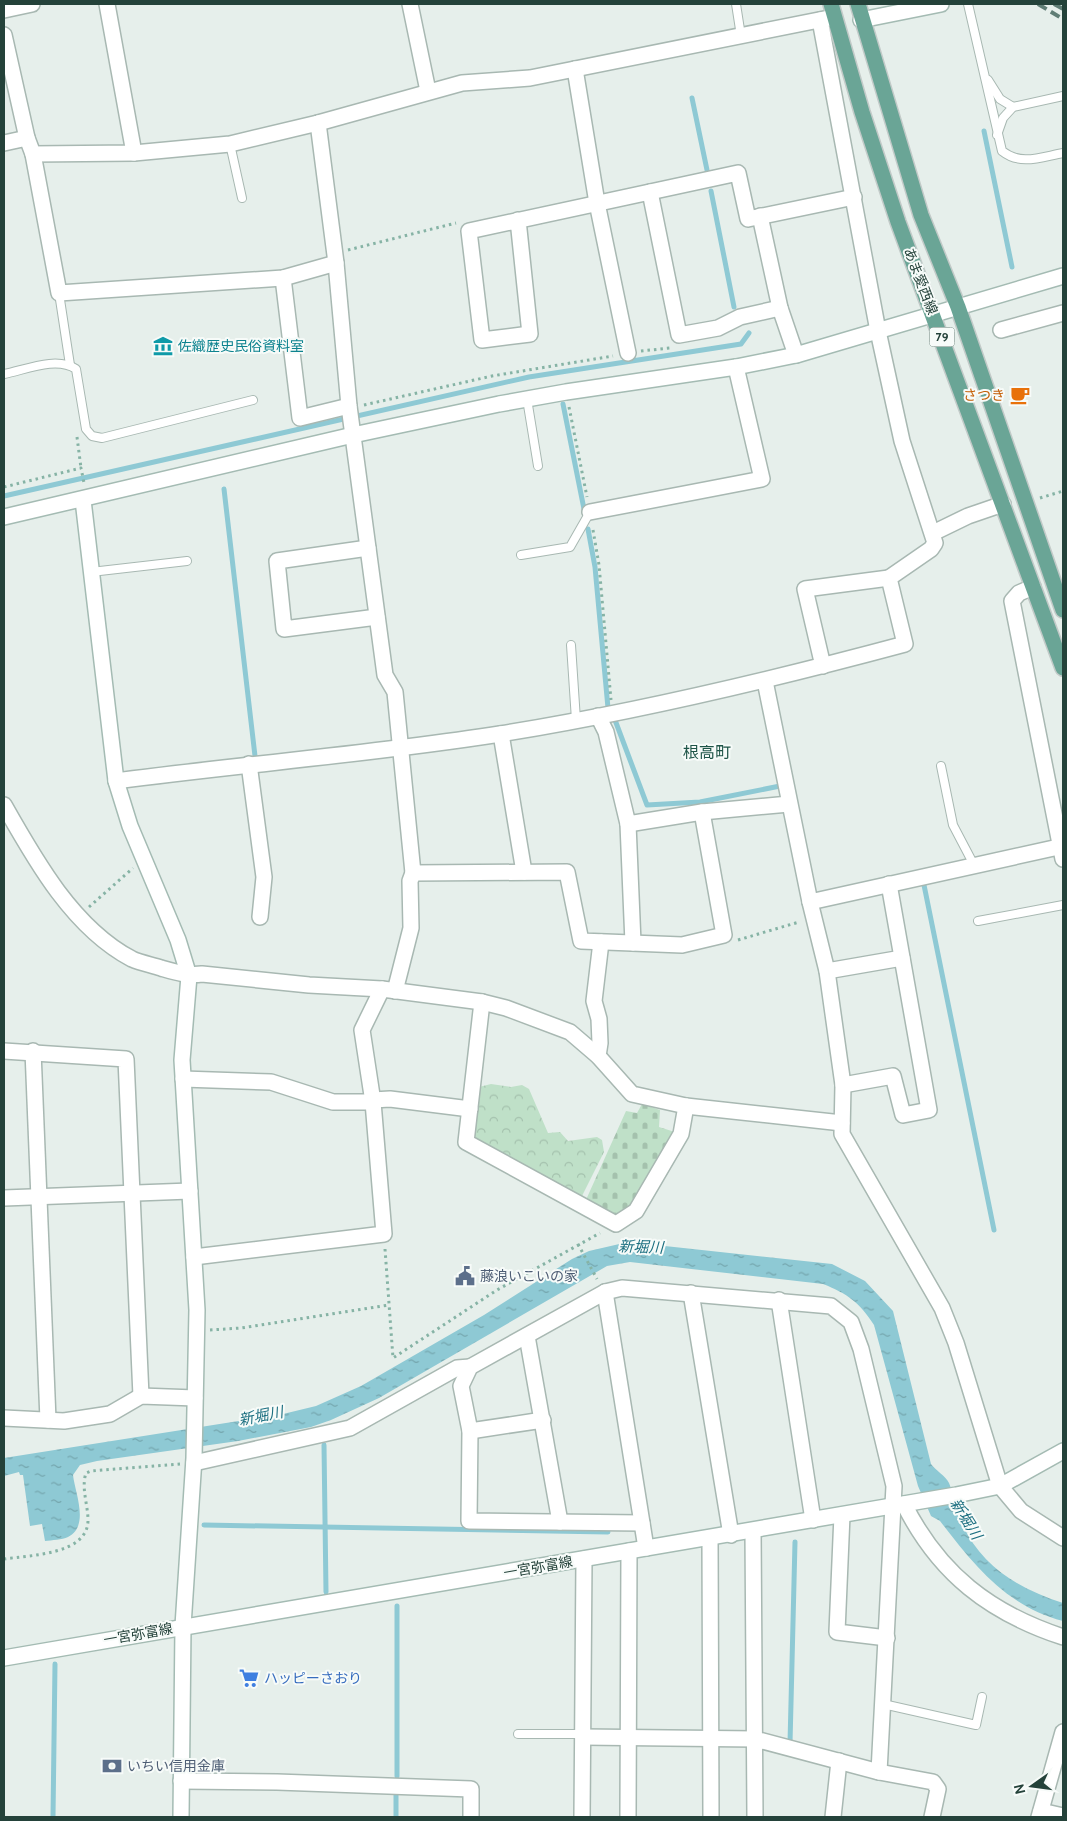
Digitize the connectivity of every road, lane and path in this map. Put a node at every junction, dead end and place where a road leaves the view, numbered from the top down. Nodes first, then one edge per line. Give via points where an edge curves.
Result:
1 (32, 4) edge
2 (106, 4) edge
3 (410, 4) edge
4 (736, 4) edge
5 (858, 4) edge
6 (941, 4) edge
7 (968, 4) edge
8 (6, 8) edge
9 (829, 14) edge
10 (862, 20) junction
11 (4, 35) edge
12 (741, 36) junction
13 (575, 69) junction
14 (984, 71) junction
15 (428, 91) junction
16 (1063, 96) edge
17 (1013, 107) junction
18 (318, 123) junction
19 (996, 135) junction
20 (27, 138) junction
21 (4, 144) edge
22 (230, 144) junction
23 (1063, 152) edge
24 (134, 153) junction
25 (33, 154) junction
26 (650, 192) junction
27 (854, 197) junction
28 (242, 198) dead end
29 (597, 203) junction
30 (760, 216) junction
31 (518, 220) junction
32 (469, 231) junction
33 (335, 259) junction
34 (1063, 276) edge
35 (283, 278) junction
36 (60, 293) junction
37 (958, 307) junction
38 (780, 308) junction
39 (1063, 314) edge
40 (934, 315) junction
41 (1001, 330) dead end
42 (878, 332) junction
43 (674, 347) dead end
44 (628, 353) junction
45 (796, 355) junction
46 (70, 365) junction
47 (736, 367) junction
48 (4, 374) edge
49 (566, 392) junction
50 (527, 399) junction
51 (252, 400) dead end
52 (349, 408) junction
53 (76, 430) dead end
54 (353, 432) junction
55 (538, 466) dead end
56 (4, 487) edge
57 (1063, 491) edge
58 (82, 500) junction
59 (1025, 503) junction
60 (1003, 504) junction
61 (590, 512) junction
62 (4, 517) edge
63 (933, 533) junction
64 (368, 548) junction
65 (520, 555) dead end
66 (188, 561) dead end
67 (91, 572) junction
68 (889, 578) junction
69 (1033, 587) junction
70 (1063, 610) edge
71 (377, 617) junction
72 (571, 646) dead end
73 (823, 666) junction
74 (1063, 668) edge
75 (765, 682) junction
76 (605, 715) junction
77 (576, 720) junction
78 (501, 734) junction
79 (400, 748) junction
80 (249, 764) junction
81 (941, 766) dead end
82 (116, 781) junction
83 (789, 804) junction
84 (4, 805) edge
85 (702, 812) junction
86 (628, 824) junction
87 (1062, 851) edge
88 (144, 859) junction
89 (974, 865) junction
90 (524, 872) junction
91 (413, 873) junction
92 (889, 884) junction
93 (810, 902) junction
94 (1063, 904) edge
95 (79, 916) junction
96 (260, 917) dead end
97 (814, 918) junction
98 (978, 922) dead end
99 (724, 934) junction
100 (601, 942) junction
101 (632, 943) junction
102 (902, 958) junction
103 (827, 971) junction
104 (188, 976) junction
105 (389, 990) junction
106 (482, 1002) junction
107 (4, 1051) edge
108 (34, 1052) junction
109 (598, 1056) junction
110 (183, 1079) junction
111 (842, 1085) junction
112 (373, 1101) junction
113 (686, 1106) junction
114 (470, 1109) junction
115 (842, 1123) junction
116 (190, 1191) junction
117 (132, 1193) junction
118 (39, 1197) junction
119 (4, 1198) edge
120 (616, 1224) junction
121 (384, 1234) junction
122 (579, 1246) junction
123 (194, 1257) junction
124 (602, 1287) junction
125 (691, 1293) junction
126 (779, 1300) junction
127 (389, 1305) junction
128 (197, 1330) junction
129 (527, 1336) junction
130 (470, 1367) junction
131 (141, 1396) junction
132 (195, 1398) junction
133 (4, 1418) edge
134 (48, 1420) junction
135 (543, 1420) junction
136 (470, 1431) junction
137 (1063, 1451) edge
138 (194, 1460) junction
139 (1000, 1486) junction
140 (904, 1504) junction
141 (842, 1515) junction
142 (813, 1520) junction
143 (560, 1522) junction
144 (642, 1523) junction
145 (753, 1531) junction
146 (731, 1535) junction
147 (710, 1538) junction
148 (1063, 1538) edge
149 (646, 1548) junction
150 (629, 1551) junction
151 (4, 1559) edge
152 (584, 1559) junction
153 (183, 1626) junction
154 (1063, 1637) edge
155 (887, 1638) junction
156 (4, 1658) edge
157 (982, 1697) dead end
158 (883, 1704) junction
159 (1063, 1732) edge
160 (518, 1734) dead end
161 (583, 1736) junction
162 (629, 1738) junction
163 (712, 1739) junction
164 (755, 1739) junction
165 (839, 1761) junction
166 (879, 1772) junction
167 (181, 1782) junction
168 (1040, 1814) edge
169 (1063, 1816) edge
170 (181, 1817) edge
171 (471, 1817) edge
172 (582, 1817) edge
173 (628, 1817) edge
174 (711, 1817) edge
175 (755, 1817) edge
176 (834, 1817) edge
177 (932, 1817) edge

1 - 8 street
2 - 24 street
3 - 15 street
4 - 12 lane
5 - 10 main road, あま愛西線 / 79
6 - 10 street
7 - 14 lane
9 - 12 street
9 - 27 street
9 - 40 main road, あま愛西線 / 79 via 898,222
10 - 37 main road, あま愛西線 / 79 via 921,215
11 - 20 street
12 - 13 street
13 - 15 street via 530,78 462,83
13 - 29 street
14 - 17 lane via 1000,99
14 - 19 lane
15 - 18 street
16 - 17 lane
17 - 19 lane via 1003,118
18 - 22 street
18 - 33 street
19 - 23 lane via 1002,151 1013,160
20 - 21 street
20 - 25 street
22 - 24 street
22 - 28 lane
24 - 25 street
25 - 36 street
26 - 29 street
26 - 30 street via 738,173 748,218
26 - 38 street via 679,336 718,328 740,317
27 - 30 street
27 - 42 street
29 - 31 street
29 - 44 street
30 - 38 street
31 - 32 street
31 - 32 street via 530,334 482,340
32 - 33 path via 457,223
33 - 35 street
33 - 52 street
34 - 37 street
35 - 36 street
35 - 52 street via 300,418
36 - 46 lane
37 - 40 street
37 - 59 main road, あま愛西線 / 79
38 - 45 street
39 - 41 street
40 - 42 street
40 - 60 main road, あま愛西線 / 79
42 - 45 street
42 - 63 street via 902,440
43 - 44 path
44 - 52 path via 492,376
45 - 47 street
46 - 48 lane via 59,362
46 - 51 lane via 76,369 86,429 92,436 102,438
47 - 49 street
47 - 61 street via 762,479
49 - 50 street
49 - 61 path
50 - 54 street
50 - 55 lane
52 - 54 street
53 - 56 path via 81,469
54 - 58 street
54 - 64 street
57 - 59 path
58 - 62 street
58 - 67 street
59 - 70 main road, あま愛西線 / 79
60 - 63 street
60 - 69 main road, あま愛西線 / 79
61 - 65 lane via 570,547
61 - 76 path via 599,565
63 - 68 street via 935,543 931,549
64 - 71 street
64 - 71 street via 277,561 284,628
66 - 67 lane
67 - 82 street
68 - 73 street via 905,644
68 - 73 street via 806,589
69 - 74 main road, あま愛西線 / 79
69 - 87 street via 1019,593 1012,601
71 - 79 street via 385,675 395,692
72 - 77 lane
73 - 75 street
75 - 76 street
75 - 83 street
76 - 77 street
76 - 86 street via 606,732
77 - 78 street
78 - 79 street
78 - 90 street
79 - 80 street
79 - 91 street
80 - 82 street
80 - 96 street via 264,877
81 - 89 lane via 953,825
82 - 88 street
83 - 85 street
83 - 93 street
84 - 95 street via 43,872
85 - 86 street
85 - 99 street
86 - 101 street
87 - 89 street
88 - 95 path
88 - 104 street via 178,940
89 - 92 street
90 - 91 street
90 - 100 street via 567,872 581,941
91 - 105 street via 410,881 411,928
92 - 93 street
92 - 102 street
93 - 97 street
94 - 98 lane
95 - 104 street via 116,949 134,960
97 - 99 path via 733,942
97 - 103 street
99 - 101 street via 682,945
100 - 101 street
100 - 109 street via 594,1001 599,1019
102 - 103 street
102 - 111 street via 929,1110 904,1115 893,1076
103 - 111 street
104 - 105 street via 202,974
104 - 110 street
105 - 106 street
105 - 112 street via 362,1030
106 - 109 street via 570,1032
106 - 114 street
107 - 108 street
108 - 117 street via 126,1059
108 - 118 street
109 - 113 street via 632,1094
110 - 112 street via 271,1082 333,1102
110 - 116 street
111 - 115 street
112 - 114 street via 390,1099
112 - 121 street
113 - 115 street
113 - 120 street via 681,1134 636,1212
114 - 120 street via 466,1142
115 - 139 street via 842,1134 942,1308
116 - 117 street
116 - 123 street
117 - 118 street
117 - 131 street
118 - 119 street
118 - 134 street
120 - 122 path
121 - 123 street
121 - 127 path
122 - 124 path
122 - 127 path via 497,1290 393,1358
123 - 128 street
124 - 125 street
124 - 129 street
124 - 144 street
125 - 126 street
125 - 146 street
126 - 140 street via 831,1306 851,1322 861,1349 894,1486
126 - 142 street
127 - 128 path via 241,1328
128 - 132 street
129 - 130 street
129 - 135 street
130 - 136 street via 460,1386
130 - 138 street via 457,1368 350,1428
131 - 132 street
131 - 134 street via 110,1414 64,1421
132 - 138 street
133 - 134 street
135 - 136 street
135 - 143 street
136 - 143 street via 469,1521
137 - 139 street, 一宮弥富線
138 - 151 path via 91,1471 84,1480 88,1521 81,1540 71,1547
138 - 153 street
139 - 140 street, 一宮弥富線
139 - 148 street via 1021,1512
140 - 141 street, 一宮弥富線
140 - 154 street via 915,1526 947,1568 969,1588 1028,1625
140 - 155 street
141 - 142 street, 一宮弥富線
141 - 155 street via 837,1632
142 - 145 street, 一宮弥富線
143 - 144 street
144 - 149 street
145 - 146 street, 一宮弥富線
145 - 164 street
146 - 147 street, 一宮弥富線
147 - 149 street, 一宮弥富線
147 - 163 street
149 - 150 street, 一宮弥富線
150 - 152 street, 一宮弥富線
150 - 162 street
152 - 153 street, 一宮弥富線
152 - 161 street
153 - 156 street, 一宮弥富線
153 - 167 street
155 - 158 street
157 - 158 lane via 976,1725
158 - 166 street
159 - 168 street
160 - 161 lane
161 - 162 street
161 - 172 street
162 - 163 street
162 - 173 street
163 - 164 street
163 - 174 street
164 - 165 street
164 - 175 street
165 - 166 street
165 - 176 street
166 - 177 street via 932,1782 938,1789
167 - 170 street
167 - 171 street via 471,1789
168 - 169 street

